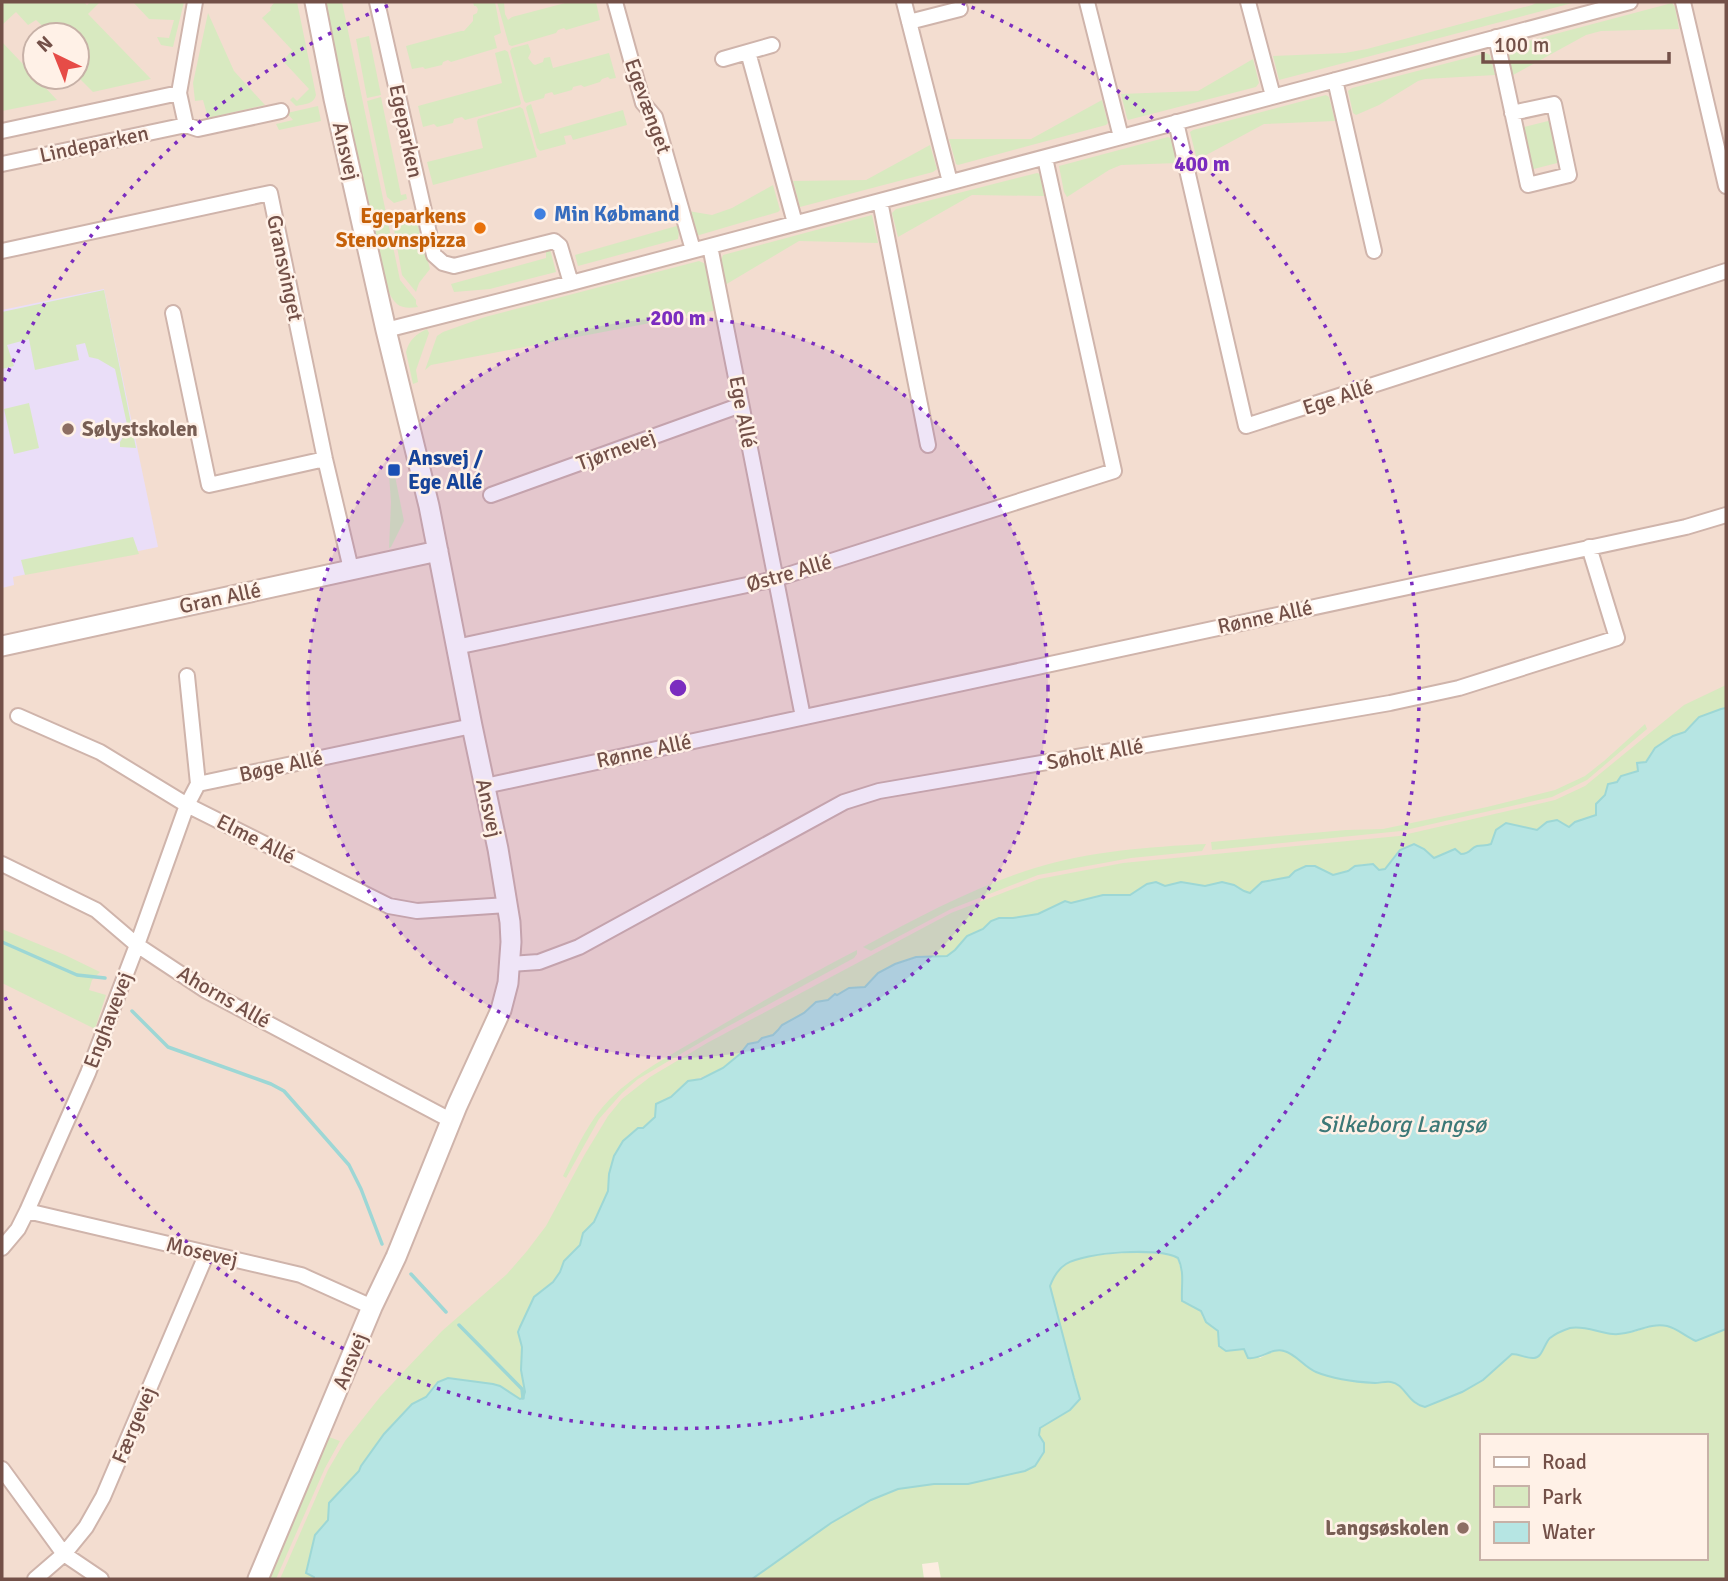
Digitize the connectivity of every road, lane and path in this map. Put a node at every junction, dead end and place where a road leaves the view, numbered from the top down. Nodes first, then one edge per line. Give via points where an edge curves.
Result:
1 (195, 2) edge
2 (315, 2) edge
3 (377, 2) edge
4 (615, 2) edge
5 (904, 2) edge
6 (1087, 2) edge
7 (1248, 2) edge
8 (1624, 2) edge
9 (1683, 2) edge
10 (960, 9) dead end
11 (909, 22) junction
12 (1496, 37) junction
13 (772, 45) dead end
14 (748, 52) junction
15 (723, 59) dead end
16 (1335, 80) junction
17 (180, 93) junction
18 (1273, 96) junction
19 (281, 111) dead end
20 (1513, 113) junction
21 (1176, 122) junction
22 (186, 124) junction
23 (2, 131) edge
24 (1121, 137) junction
25 (1045, 158) junction
26 (2, 164) edge
27 (950, 182) junction
28 (1726, 186) edge
29 (880, 201) junction
30 (795, 223) junction
31 (710, 246) junction
32 (693, 250) junction
33 (2, 251) edge
34 (1374, 251) dead end
35 (1726, 271) edge
36 (571, 283) junction
37 (173, 313) dead end
38 (386, 330) junction
39 (741, 405) junction
40 (928, 445) dead end
41 (325, 459) junction
42 (491, 495) dead end
43 (1726, 515) edge
44 (1589, 547) junction
45 (438, 551) junction
46 (351, 569) junction
47 (775, 579) junction
48 (2, 646) edge
49 (456, 647) junction
50 (187, 676) dead end
51 (18, 716) dead end
52 (803, 717) junction
53 (472, 726) junction
54 (198, 784) junction
55 (485, 786) junction
56 (187, 805) junction
57 (2, 864) edge
58 (507, 905) junction
59 (137, 944) junction
60 (510, 964) junction
61 (452, 1121) junction
62 (27, 1211) junction
63 (2, 1248) edge
64 (207, 1253) junction
65 (372, 1307) junction
66 (2, 1469) edge
67 (64, 1554) junction
68 (35, 1579) edge
69 (102, 1579) edge
70 (258, 1579) edge

1 - 17 street
2 - 38 street, Ansvej
3 - 36 street, Egeparken via 434,255 454,266 554,241 560,246
4 - 32 street, Egevænget via 643,103 655,117
5 - 11 street
6 - 24 street
7 - 18 street
8 - 12 street
9 - 28 street
10 - 11 street
11 - 27 street
12 - 16 street
12 - 20 street
13 - 14 street
14 - 15 street
14 - 30 street
16 - 18 street
16 - 34 street
17 - 22 street
17 - 23 street, Lindeparken
18 - 21 street
19 - 22 street, Lindeparken via 198,129
20 - 20 street via 1528,184 1569,176 1554,104
21 - 24 street
21 - 35 street, Ege Allé via 1247,426
22 - 26 street, Lindeparken
24 - 25 street
25 - 27 street
25 - 47 street, Østre Allé via 1114,471
27 - 29 street
29 - 30 street
29 - 40 street
30 - 31 street
31 - 32 street
31 - 39 street, Ege Allé
32 - 36 street
33 - 41 street, Gransvinget via 270,193
36 - 38 street
37 - 41 street via 209,485
38 - 45 street, Ansvej
39 - 42 street, Tjørnevej
39 - 47 street, Ege Allé
41 - 46 street, Gransvinget
43 - 44 street, Rønne Allé
44 - 52 street, Rønne Allé
44 - 60 street, Søholt Allé via 1617,638 1459,688 1390,703 879,791 844,802 579,947 539,962
45 - 46 street, Gran Allé
45 - 49 street, Ansvej
46 - 48 street, Gran Allé
47 - 49 street, Østre Allé
47 - 52 street
49 - 53 street, Ansvej
50 - 54 street
51 - 56 street, Elme Allé via 100,752
52 - 55 street, Rønne Allé
53 - 54 street, Bøge Allé
53 - 55 street, Ansvej
54 - 56 street, Enghavevej
55 - 58 street, Ansvej
56 - 58 street, Elme Allé via 389,906 417,911
56 - 59 street, Enghavevej
57 - 59 street, Ahorns Allé via 96,910
58 - 60 street, Ansvej
59 - 61 street, Ahorns Allé via 205,990
59 - 62 street, Enghavevej via 88,1073
60 - 61 street, Ansvej via 502,1010
61 - 65 street, Ansvej
62 - 63 street, Enghavevej
62 - 64 street, Mosevej
64 - 65 street, Mosevej via 301,1275
64 - 67 street, Færgevej via 103,1497
65 - 70 street, Ansvej
66 - 67 street
67 - 68 street, Færgevej
67 - 69 street

